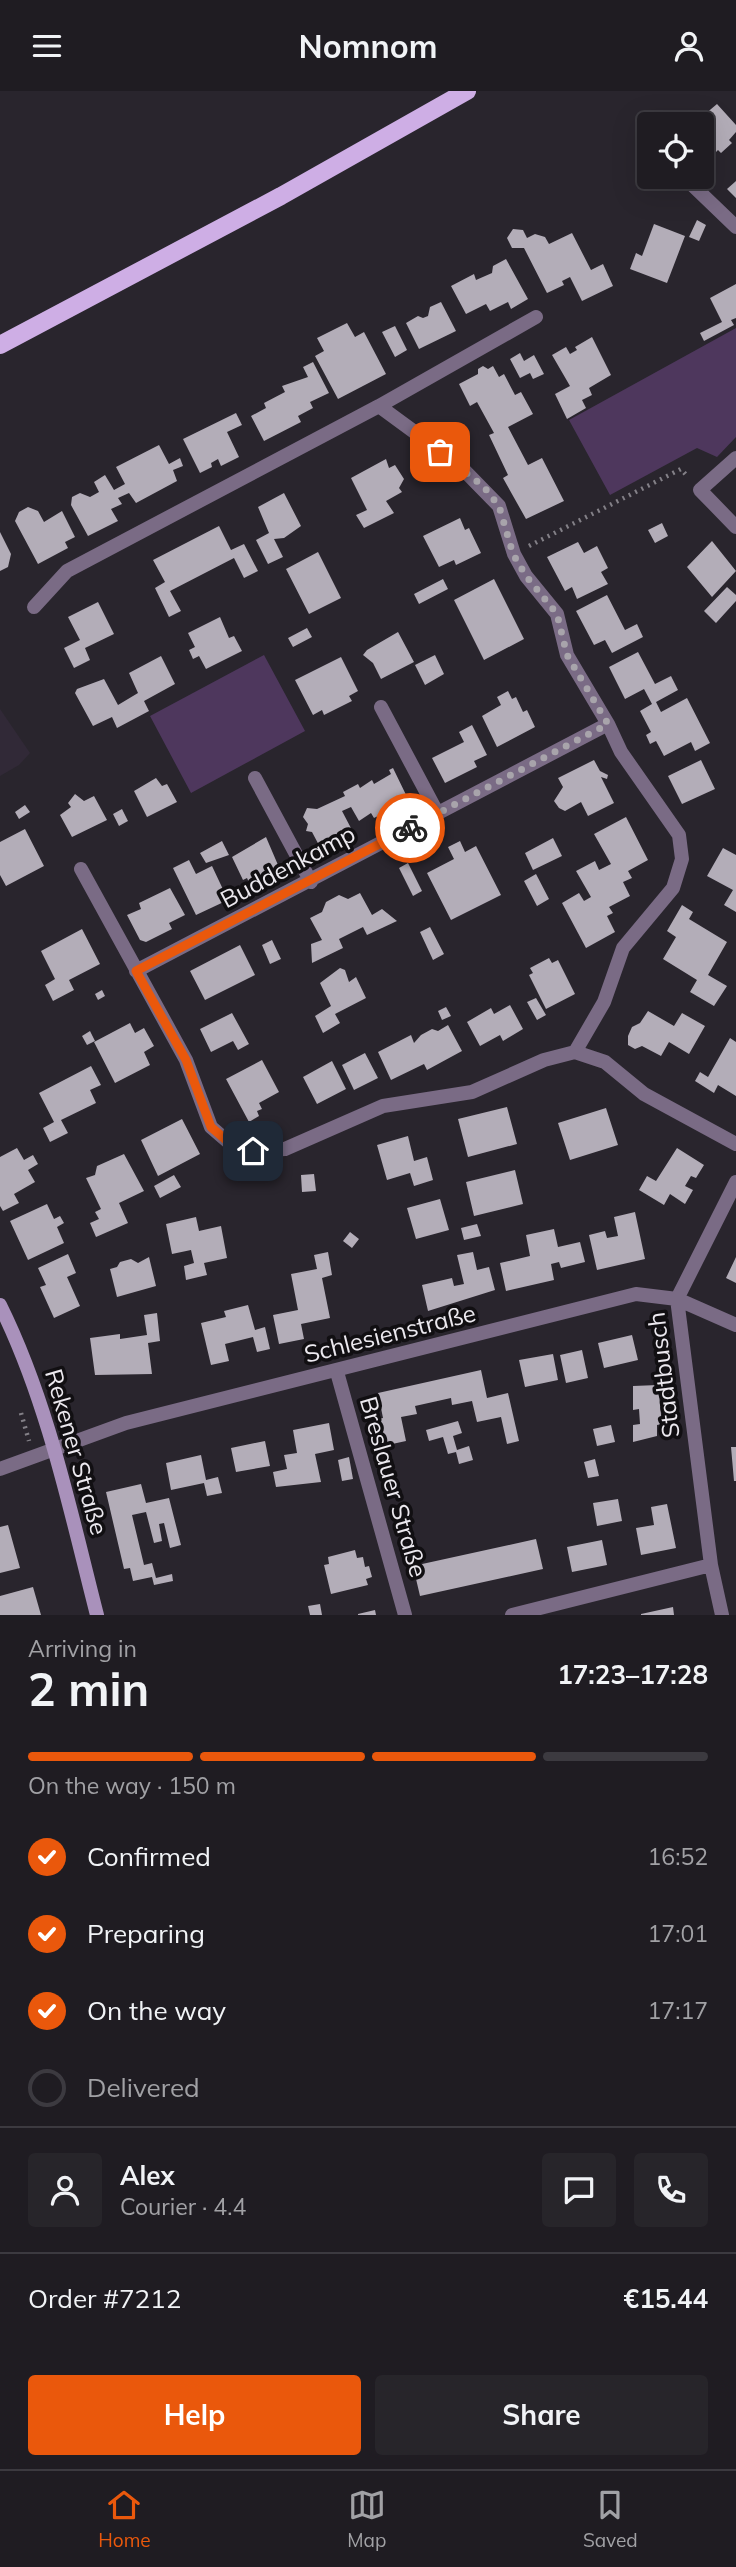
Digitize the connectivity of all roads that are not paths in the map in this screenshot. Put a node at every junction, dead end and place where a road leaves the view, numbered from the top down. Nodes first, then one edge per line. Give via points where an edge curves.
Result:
1 (467, 91) edge
2 (696, 189) edge
3 (736, 227) edge
4 (536, 317) dead end
5 (0, 345) edge
6 (379, 406) junction
7 (736, 458) edge
8 (736, 527) edge
9 (34, 607) dead end
10 (381, 707) dead end
11 (608, 724) junction
12 (255, 778) dead end
13 (438, 814) junction
14 (81, 869) dead end
15 (311, 882) junction
16 (136, 971) junction
17 (575, 1052) junction
18 (736, 1144) edge
19 (736, 1182) edge
20 (677, 1299) junction
21 (0, 1305) edge
22 (736, 1325) edge
23 (337, 1372) junction
24 (54, 1447) junction
25 (0, 1469) edge
26 (711, 1565) junction
27 (97, 1615) edge
28 (405, 1615) edge
29 (512, 1615) edge
30 (722, 1615) edge

1 - 5 main road via 281,197
2 - 3 street
4 - 6 street
6 - 9 street via 67,571
6 - 11 street via 458,464 499,506 513,554 557,614 567,655
7 - 8 street via 700,490
10 - 13 street
11 - 13 street, Buddenkamp
11 - 17 street via 621,752 679,835 682,859 673,888 623,948 604,1002
12 - 15 street
13 - 15 street, Buddenkamp
14 - 16 street
15 - 16 street, Buddenkamp
16 - 17 street via 186,1060 211,1127 233,1146 253,1151 285,1149 383,1105 472,1092 544,1060
17 - 18 street via 605,1062 644,1094
19 - 20 street, Stadtbusch
20 - 22 street, Schlesienstraße
20 - 23 street, Schlesienstraße via 636,1294
20 - 26 street, Stadtbusch
21 - 24 street, Rekener Straße via 21,1347
23 - 24 street, Schlesienstraße via 126,1423
23 - 28 street, Breslauer Straße
24 - 25 street, Schlesienstraße
24 - 27 street, Rekener Straße
26 - 29 street
26 - 30 street, Stadtbusch

